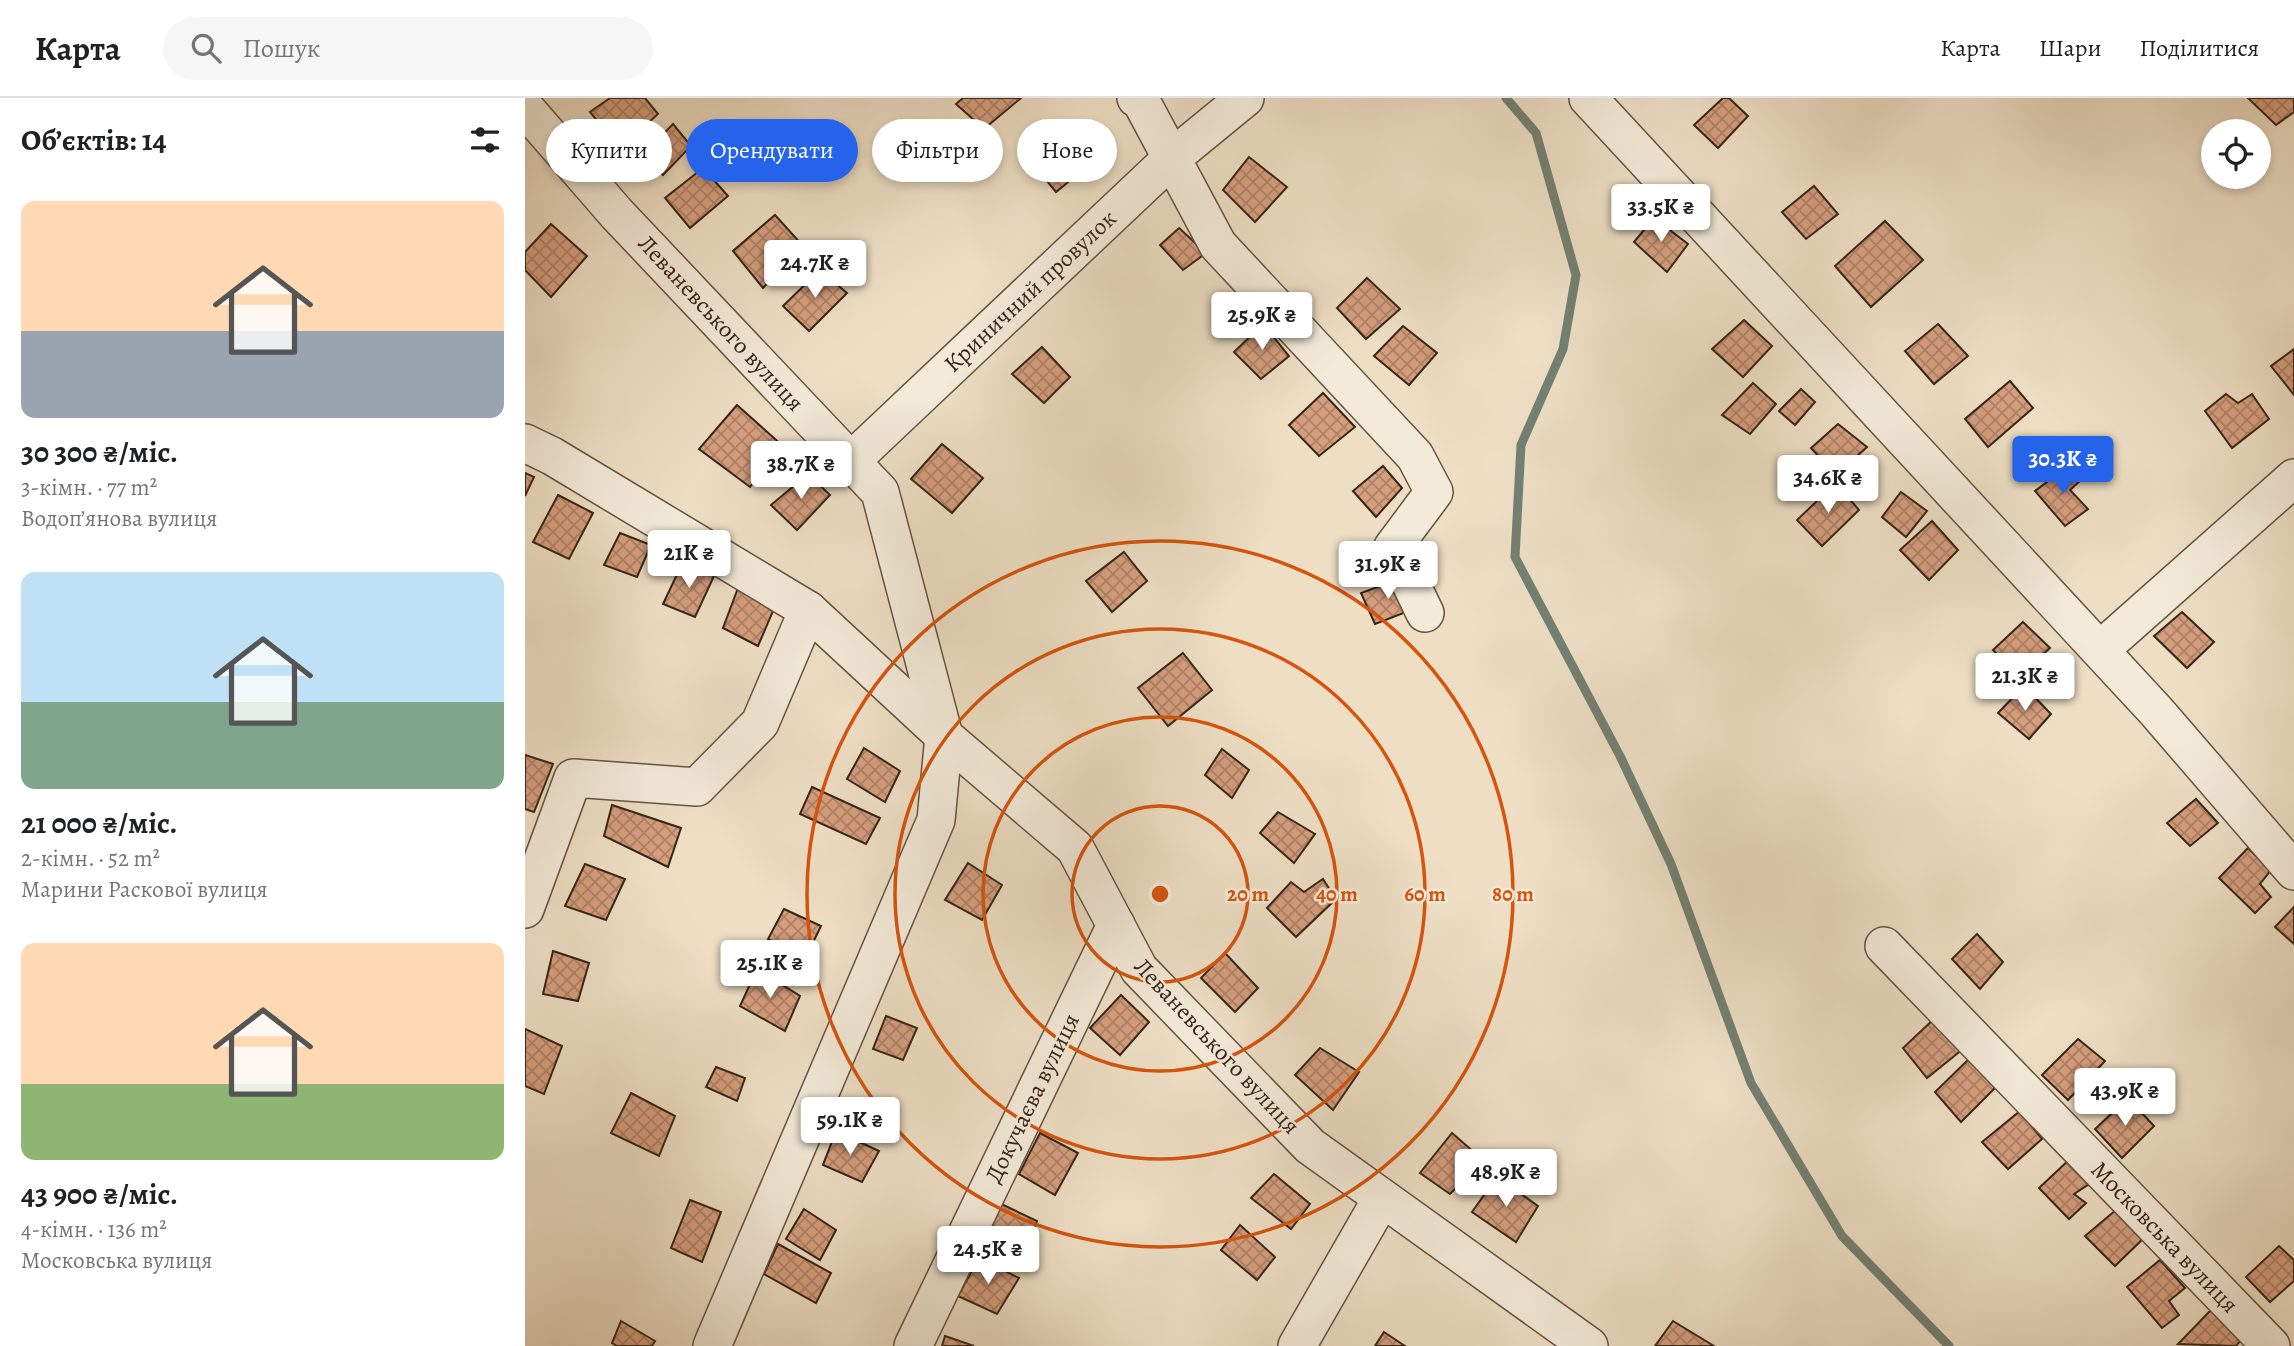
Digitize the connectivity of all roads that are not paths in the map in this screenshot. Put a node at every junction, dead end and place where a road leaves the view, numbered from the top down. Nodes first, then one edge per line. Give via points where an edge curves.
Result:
1 (1136, 98) edge
2 (1245, 98) edge
3 (1588, 98) edge
4 (525, 108) edge
5 (1173, 157) junction
6 (525, 443) edge
7 (851, 461) junction
8 (2294, 478) edge
9 (808, 610) junction
10 (1425, 613) dead end
11 (2100, 650) junction
12 (944, 736) junction
13 (2294, 871) edge
14 (525, 909) edge
15 (1116, 925) junction
16 (1884, 946) dead end
17 (1382, 1198) junction
18 (712, 1346) edge
19 (913, 1346) edge
20 (1297, 1346) edge
21 (1589, 1346) edge
22 (2271, 1346) edge

1 - 5 street
2 - 5 street, Криничний провулок
3 - 11 street
4 - 7 street, Леваневського вулиця via 617,214
5 - 7 street, Криничний провулок
5 - 10 street via 1218,245 1415,456 1434,492 1393,547
6 - 9 street
7 - 12 street, Леваневського вулиця via 880,492
8 - 11 street
9 - 12 street
9 - 14 street via 760,723 697,787 573,778
11 - 13 street
12 - 15 street, Леваневського вулиця via 1075,848
12 - 18 street via 936,820
15 - 17 street, Леваневського вулиця via 1139,969 1310,1146
15 - 19 street, Докучаєва вулиця
16 - 22 street, Московська вулиця
17 - 20 street
17 - 21 street, Леваневського вулиця

